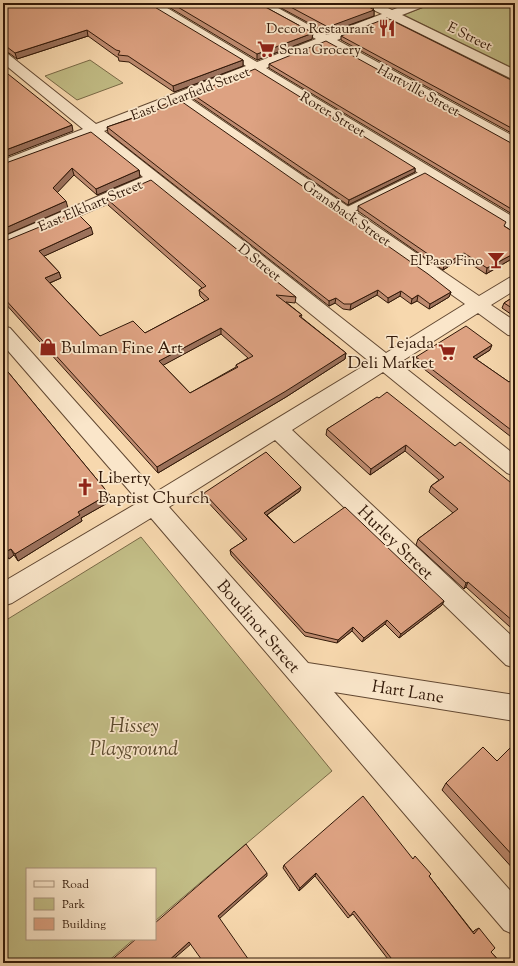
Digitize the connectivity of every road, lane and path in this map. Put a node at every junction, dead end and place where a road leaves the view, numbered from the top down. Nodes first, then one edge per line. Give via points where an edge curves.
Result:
1 (151, 3) edge
2 (260, 3) edge
3 (369, 3) edge
4 (421, 3) edge
5 (392, 14) junction
6 (326, 39) junction
7 (3, 57) edge
8 (256, 67) junction
9 (515, 75) edge
10 (179, 97) junction
11 (93, 130) junction
12 (515, 142) edge
13 (3, 165) edge
14 (427, 171) junction
15 (154, 178) junction
16 (345, 212) junction
17 (515, 225) edge
18 (3, 243) edge
19 (515, 282) edge
20 (478, 304) junction
21 (515, 330) edge
22 (3, 333) edge
23 (385, 362) junction
24 (277, 429) junction
25 (515, 467) edge
26 (155, 504) junction
27 (5, 590) edge
28 (515, 656) edge
29 (301, 674) junction
30 (515, 708) edge
31 (515, 919) edge

1 - 8 street, Rorer Street
2 - 6 street, Hartville Street
3 - 5 street, E Street
4 - 5 street, East Clearfield Street
5 - 6 street, East Clearfield Street
5 - 9 street, E Street
6 - 8 street, East Clearfield Street
6 - 12 street, Hartville Street
7 - 11 street, D Street
8 - 10 street, East Clearfield Street
8 - 14 street, Rorer Street
10 - 11 street, East Clearfield Street
10 - 16 street, Gransback Street
11 - 13 street, East Clearfield Street
11 - 15 street, D Street
14 - 16 lane
14 - 17 street, Rorer Street
15 - 18 street, East Elkhart Street
15 - 23 street, D Street
16 - 20 street, Gransback Street
19 - 20 street
20 - 21 street, Gransback Street
20 - 23 street
22 - 26 street, Boudinot Street
23 - 24 street
23 - 25 street, D Street
24 - 26 street
24 - 28 street, Hurley Street
26 - 27 street
26 - 29 street, Boudinot Street
29 - 30 street, Hart Lane
29 - 31 street, Boudinot Street

